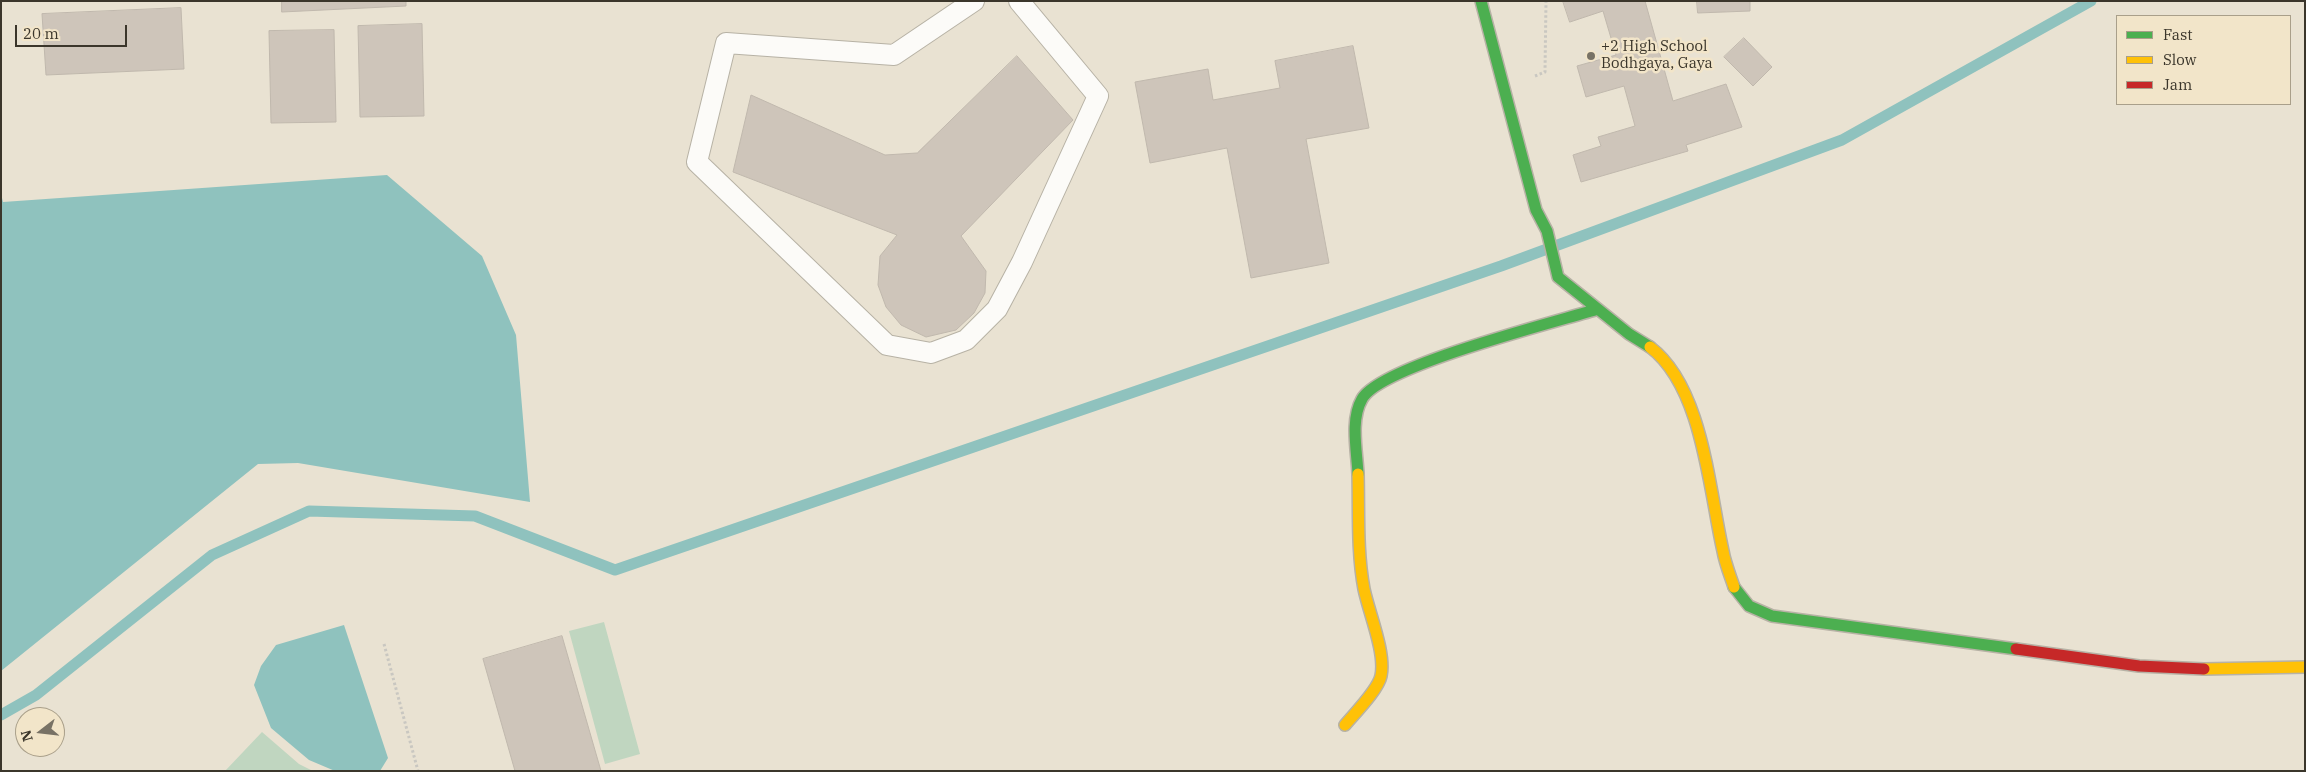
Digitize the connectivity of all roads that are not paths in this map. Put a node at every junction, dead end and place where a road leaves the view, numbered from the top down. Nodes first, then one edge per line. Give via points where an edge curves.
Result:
1 (974, 1) edge
2 (1019, 1) edge
3 (1480, 1) edge
4 (1598, 309) junction
5 (2305, 667) edge
6 (1344, 725) dead end

1 - 2 lane via 894,55 726,42 697,162 887,345 931,353 966,340 997,309 1098,96
3 - 4 street via 1536,210 1546,231 1558,277
4 - 5 street via 1652,349 1670,367 1686,396 1708,469 1723,553 1736,589 1749,606 1772,616 2139,666 2213,670
4 - 6 street via 1437,357 1376,385 1362,398 1356,416 1360,558 1364,589 1379,647 1381,676

